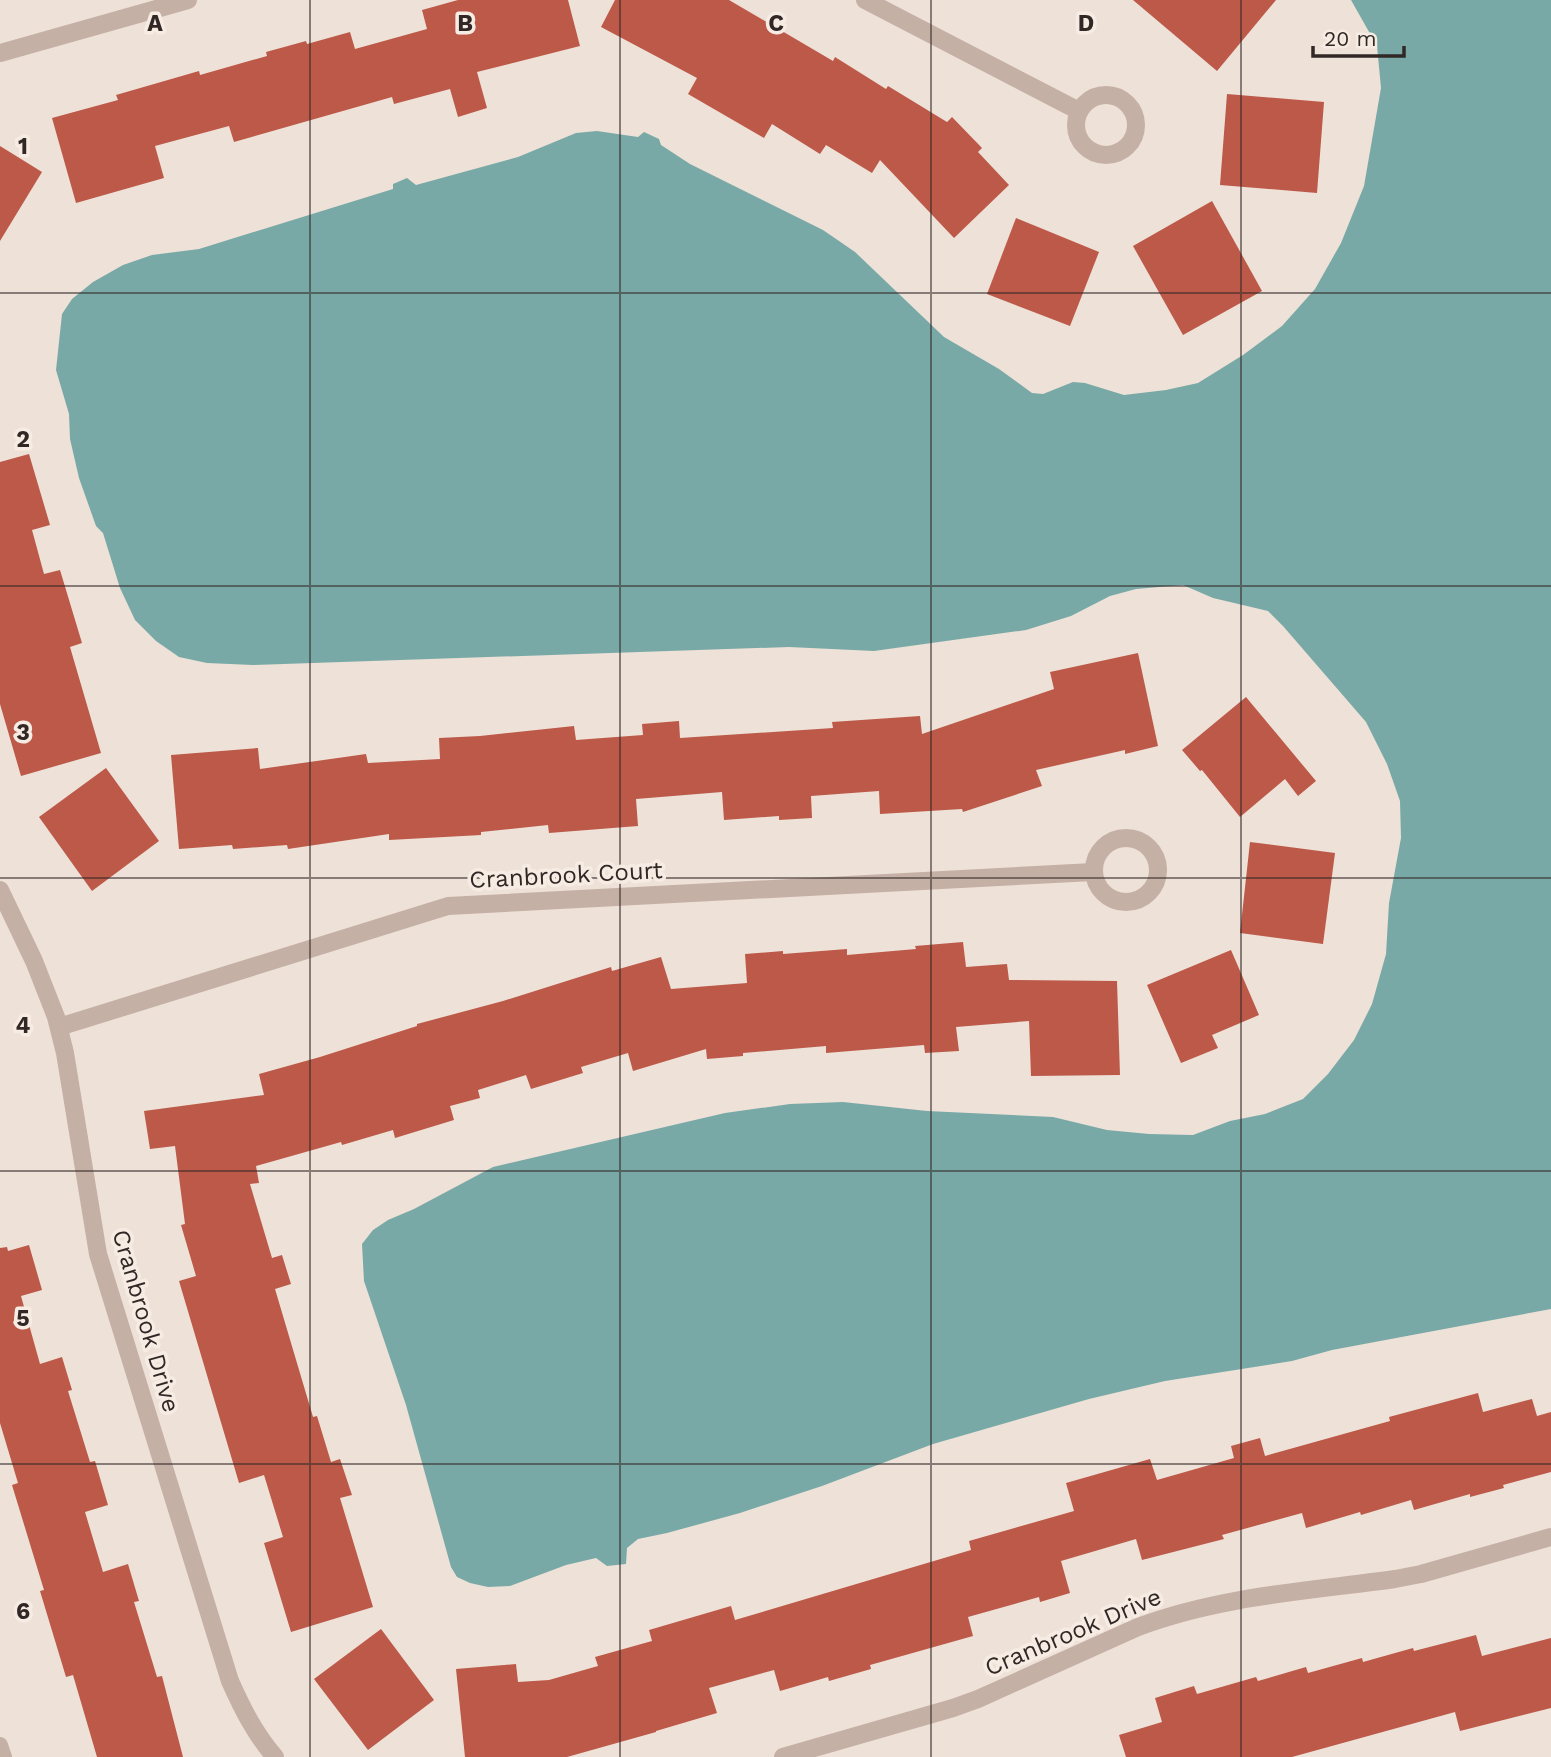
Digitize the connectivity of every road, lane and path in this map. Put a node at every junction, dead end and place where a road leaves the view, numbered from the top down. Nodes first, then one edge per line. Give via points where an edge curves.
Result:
1 (188, 0) edge
2 (865, 0) edge
3 (0, 53) edge
4 (1079, 111) dead end
5 (1093, 872) dead end
6 (0, 890) edge
7 (59, 1027) junction
8 (1551, 1537) edge
9 (0, 1745) edge
10 (4, 1757) edge
11 (275, 1757) edge
12 (783, 1757) edge

1 - 3 street
2 - 4 street
5 - 7 street, Cranbrook Court via 448,906
6 - 7 street, Cranbrook Drive
7 - 11 street, Cranbrook Drive via 98,1254 230,1681 253,1727
8 - 12 street, Cranbrook Drive via 1421,1574 1216,1604 1164,1618 965,1704
9 - 10 lane

